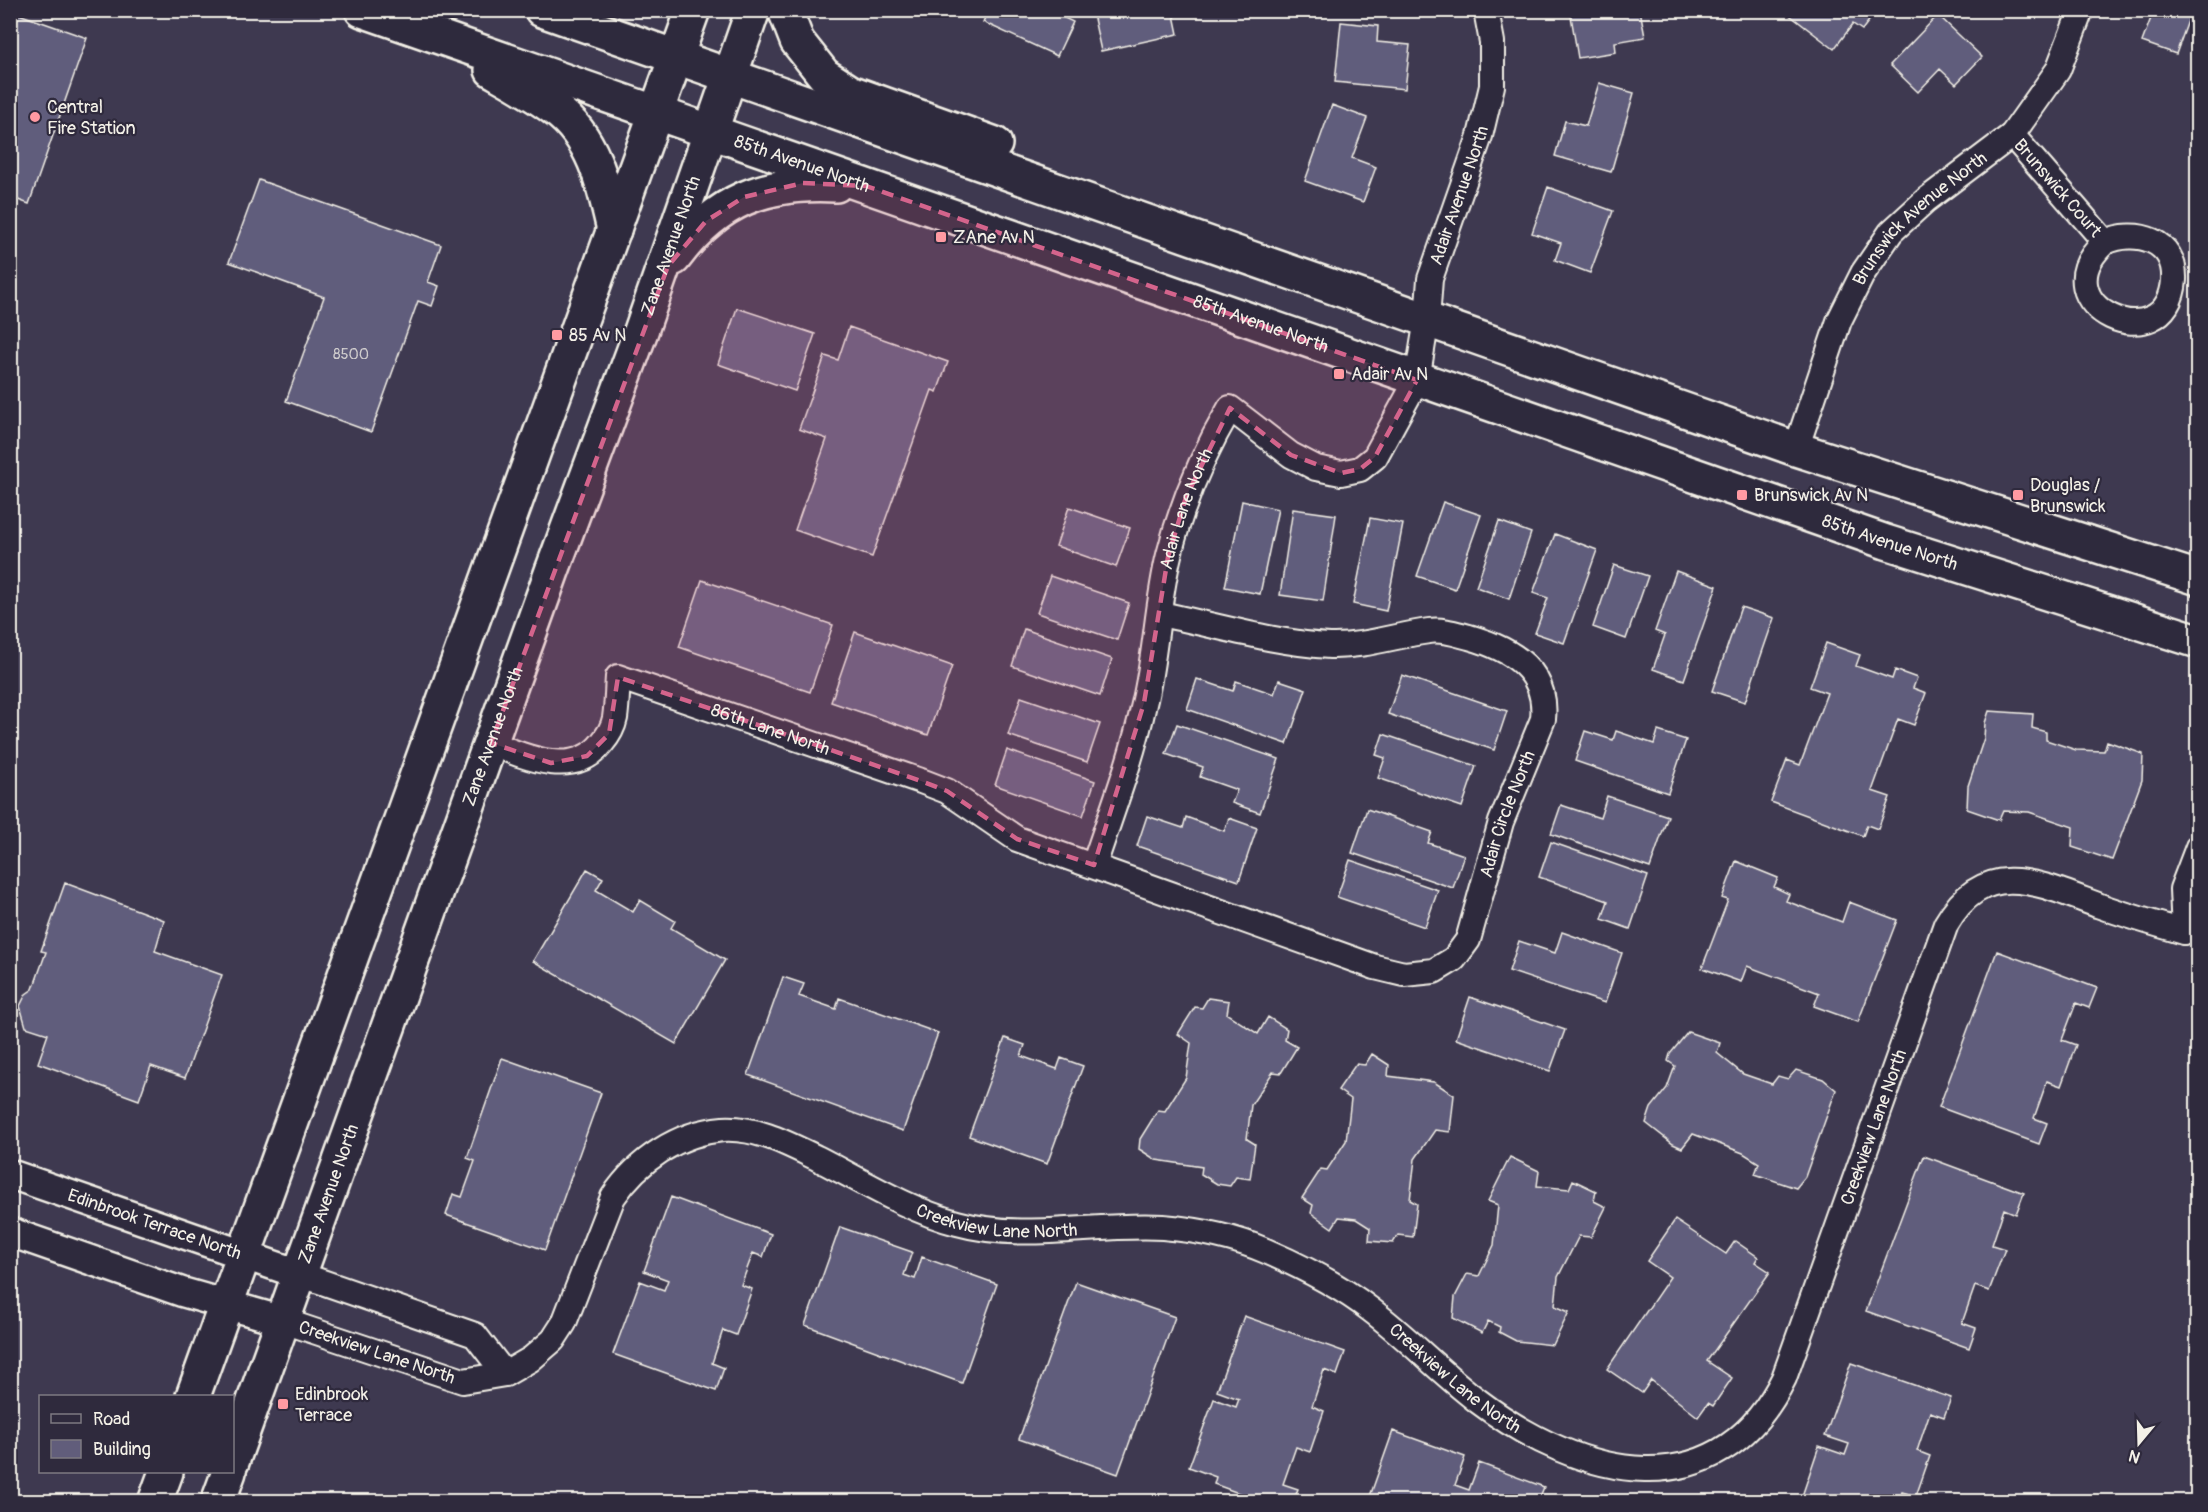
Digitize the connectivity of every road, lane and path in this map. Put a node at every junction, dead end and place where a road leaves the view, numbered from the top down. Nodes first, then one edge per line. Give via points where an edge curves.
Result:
1 (362, 10) edge
2 (542, 10) edge
3 (693, 10) edge
4 (753, 10) edge
5 (785, 10) edge
6 (1486, 10) edge
7 (2081, 10) edge
8 (439, 37) junction
9 (677, 57) junction
10 (731, 76) junction
11 (657, 114) junction
12 (712, 132) junction
13 (2012, 135) junction
14 (866, 186) junction
15 (1159, 225) junction
16 (614, 230) junction
17 (2105, 242) dead end
18 (1427, 319) junction
19 (641, 331) junction
20 (1417, 380) junction
21 (1796, 449) junction
22 (2198, 578) edge
23 (1160, 614) junction
24 (2198, 641) edge
25 (491, 743) junction
26 (2198, 847) edge
27 (1094, 865) junction
28 (2191, 925) edge
29 (10, 1174) edge
30 (10, 1232) edge
31 (243, 1255) junction
32 (299, 1274) junction
33 (226, 1305) junction
34 (284, 1322) junction
35 (506, 1374) junction
36 (193, 1395) edge
37 (234, 1457) edge
38 (166, 1473) edge
39 (229, 1473) edge
40 (154, 1502) edge
41 (218, 1502) edge

1 - 8 main road, 85th Avenue North
2 - 9 main road
3 - 9 main road
4 - 10 main road, Zane Avenue North
5 - 15 main road via 796,41 809,60 850,92 1104,183
6 - 18 street, Adair Avenue North via 1492,42 1492,86 1480,136 1430,279
7 - 13 street, Brunswick Avenue North via 2058,70
8 - 11 main road, 85th Avenue North
8 - 16 main road via 568,120 591,152
9 - 10 main road
9 - 11 main road
10 - 12 main road, Zane Avenue North
10 - 15 main road
11 - 12 main road, 85th Avenue North
11 - 16 main road
12 - 14 main road, 85th Avenue North
12 - 19 main road, Zane Avenue North
13 - 17 street, Brunswick Court
13 - 21 street, Brunswick Avenue North via 1926,200 1891,232 1863,273 1839,321
14 - 19 main road via 803,183 744,197 724,208 686,242 668,266
14 - 20 main road, 85th Avenue North
15 - 18 main road
16 - 31 main road
18 - 20 street, Adair Avenue North
18 - 21 main road
19 - 25 main road, Zane Avenue North
20 - 23 street, Adair Lane North via 1375,457 1360,469 1341,473 1316,468 1291,455 1230,408 1186,497 1168,557
20 - 24 main road, 85th Avenue North via 1886,542
21 - 22 main road
23 - 27 street, Adair Lane North via 1134,744
23 - 27 street, Adair Circle North via 1332,646 1431,630 1470,637 1512,654 1528,668 1545,702 1543,720 1502,822 1468,940 1454,959 1434,972 1404,974 1375,967
25 - 27 street, 86th Lane North via 551,763 570,763 587,756 609,734 618,677 921,780 947,791 1017,839
25 - 32 main road, Zane Avenue North
26 - 28 street via 2182,889
28 - 35 street, Creekview Lane North via 2133,918 2015,879 1991,883 1967,895 1946,924 1771,1408 1752,1433 1731,1449 1680,1472 1624,1473 1553,1448 1476,1400 1338,1286 1252,1246 1213,1234 1162,1227 1022,1233 953,1222 781,1140 752,1131 724,1129 672,1143 625,1179 613,1197 564,1323 553,1340
29 - 31 street, Edinbrook Terrace North
30 - 33 street
31 - 32 street, Edinbrook Terrace North
31 - 33 main road
32 - 34 main road, Zane Avenue North
32 - 35 street via 475,1335
33 - 34 street
33 - 36 main road
34 - 35 street, Creekview Lane North via 463,1381
34 - 37 main road, Zane Avenue North
38 - 40 main road
39 - 41 main road

